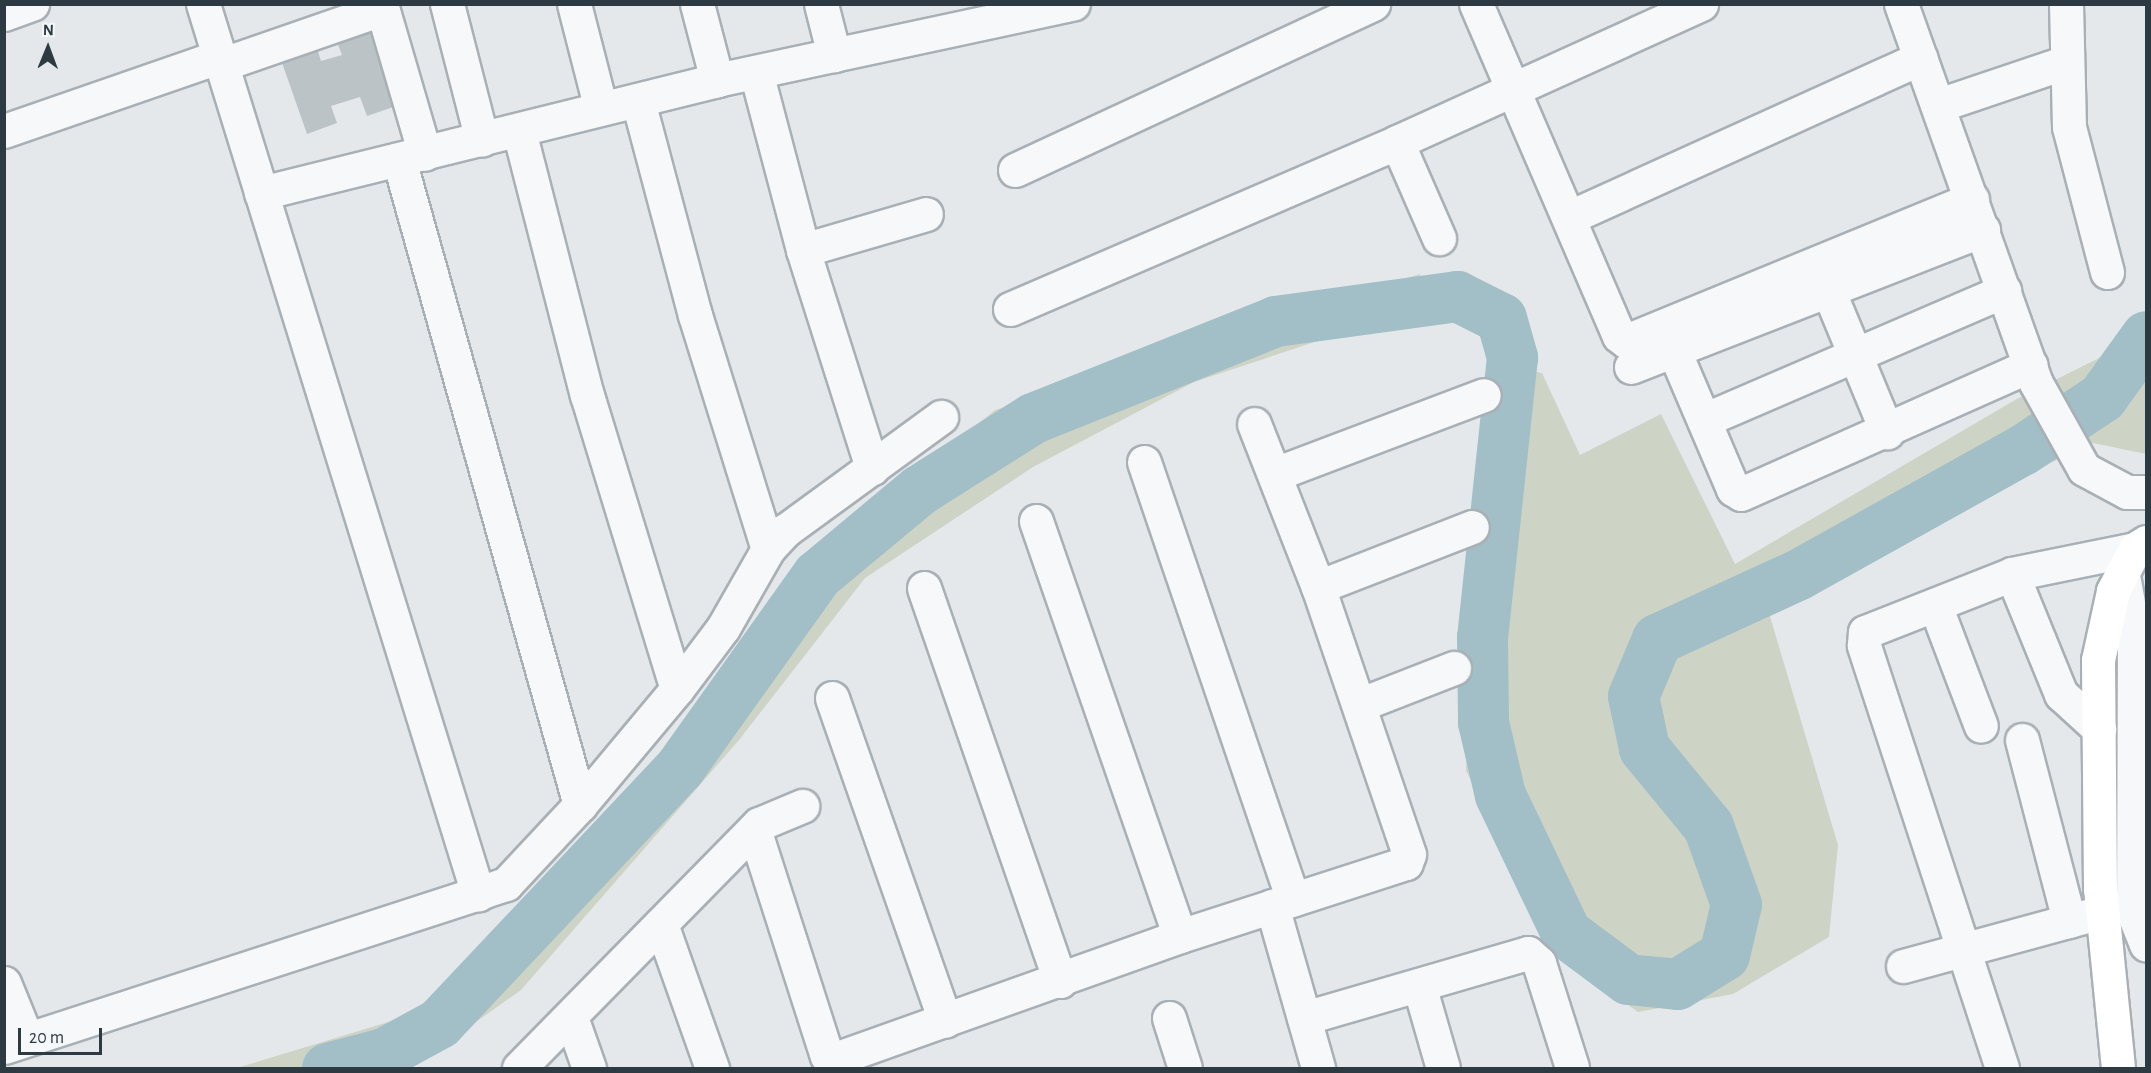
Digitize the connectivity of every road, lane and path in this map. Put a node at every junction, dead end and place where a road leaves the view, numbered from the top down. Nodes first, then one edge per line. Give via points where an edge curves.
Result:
1 (32, 4) edge
2 (203, 4) edge
3 (447, 4) edge
4 (574, 4) edge
5 (697, 4) edge
6 (821, 4) edge
7 (1073, 4) edge
8 (1373, 4) edge
9 (1476, 4) edge
10 (1701, 4) edge
11 (1901, 4) edge
12 (2066, 4) edge
13 (382, 7) edge
14 (4, 14) edge
15 (952, 17) edge
16 (834, 55) junction
17 (1921, 58) junction
18 (222, 60) junction
19 (2066, 62) junction
20 (756, 72) junction
21 (717, 80) junction
22 (1514, 90) junction
23 (638, 100) junction
24 (1939, 105) junction
25 (601, 109) junction
26 (4, 131) edge
27 (519, 131) junction
28 (482, 140) junction
29 (1397, 142) junction
30 (412, 157) junction
31 (1014, 170) dead end
32 (261, 194) junction
33 (1972, 199) junction
34 (926, 214) dead end
35 (1570, 217) junction
36 (1983, 230) junction
37 (1439, 238) dead end
38 (803, 250) junction
39 (2107, 272) dead end
40 (2004, 291) junction
41 (1829, 292) junction
42 (1010, 309) dead end
43 (1675, 353) junction
44 (1856, 357) junction
45 (1631, 367) dead end
46 (2033, 374) junction
47 (1484, 395) dead end
48 (941, 417) dead end
49 (1704, 420) junction
50 (1254, 424) dead end
51 (1887, 432) junction
52 (1144, 462) dead end
53 (872, 468) junction
54 (1275, 474) junction
55 (2146, 492) edge
56 (1036, 521) dead end
57 (1472, 527) dead end
58 (768, 549) junction
59 (2135, 554) edge
60 (2012, 574) junction
61 (1318, 587) junction
62 (924, 588) dead end
63 (1935, 605) junction
64 (1454, 668) dead end
65 (677, 689) junction
66 (832, 698) dead end
67 (1359, 705) junction
68 (1981, 726) dead end
69 (2099, 729) junction
70 (2022, 740) dead end
71 (580, 805) junction
72 (802, 806) dead end
73 (754, 829) junction
74 (478, 894) junction
75 (1283, 903) junction
76 (2102, 912) junction
77 (2069, 921) junction
78 (661, 924) junction
79 (1180, 936) junction
80 (2146, 945) edge
81 (1963, 950) junction
82 (1903, 966) dead end
83 (1060, 981) junction
84 (4, 983) edge
85 (1419, 985) junction
86 (572, 1017) junction
87 (1169, 1018) dead end
88 (1304, 1018) junction
89 (945, 1021) junction
90 (15, 1042) edge
91 (1179, 1067) edge
92 (1572, 1067) edge
93 (519, 1068) edge
94 (589, 1068) edge
95 (712, 1068) edge
96 (1318, 1068) edge
97 (1443, 1068) edge
98 (2002, 1068) edge
99 (2118, 1068) edge

1 - 14 street
2 - 18 street
3 - 28 street
4 - 25 street
5 - 21 street
6 - 16 street
7 - 15 street
8 - 31 street
9 - 22 street
10 - 22 street
11 - 17 street
12 - 19 street
13 - 18 street
13 - 30 street
15 - 16 street
16 - 20 street
17 - 24 street
17 - 35 street
18 - 26 street
18 - 32 street
19 - 24 street
19 - 39 street via 2072,143
20 - 21 street
20 - 38 street
21 - 23 street
22 - 29 street
22 - 35 street
23 - 25 street
23 - 58 street via 695,315
24 - 33 street
25 - 27 street
27 - 28 street
27 - 65 street via 587,395
28 - 30 street
29 - 37 street
29 - 42 street
30 - 32 street
30 - 71 street
32 - 74 street
33 - 35 street via 1626,341 1618,336
33 - 36 street
34 - 38 street
36 - 40 street
36 - 41 street
38 - 53 street
40 - 44 street
40 - 46 street
41 - 43 street
41 - 44 street
43 - 45 street
43 - 49 street
44 - 49 street
44 - 51 street
46 - 51 street
46 - 55 street via 2084,469 2127,492
47 - 54 street
48 - 53 street
49 - 51 street via 1733,489 1741,494
50 - 54 street
52 - 75 street
53 - 58 street via 793,523
54 - 61 street
56 - 79 street
57 - 61 street
58 - 65 street via 723,628
59 - 60 street
59 - 69 main road via 2113,591 2098,660
59 - 80 street via 2133,912
60 - 63 street
60 - 69 street via 2061,694
61 - 67 street
62 - 83 street
63 - 68 street
63 - 81 street via 1870,628 1863,638
64 - 67 street
65 - 71 street
66 - 89 street
67 - 75 street via 1408,859 1403,865
69 - 76 main road
70 - 77 street
71 - 74 street via 506,884
72 - 73 street via 765,820
73 - 78 street
73 - 89 street via 828,1058 837,1059
74 - 90 street
75 - 79 street
75 - 88 street
76 - 77 street
76 - 99 main road
77 - 81 street
78 - 86 street
78 - 95 street
79 - 83 street
81 - 82 street
81 - 98 street
83 - 89 street
84 - 90 street
85 - 88 street
85 - 92 street via 1528,953 1539,963
85 - 97 street
86 - 93 street
86 - 94 street
87 - 91 street
88 - 96 street

